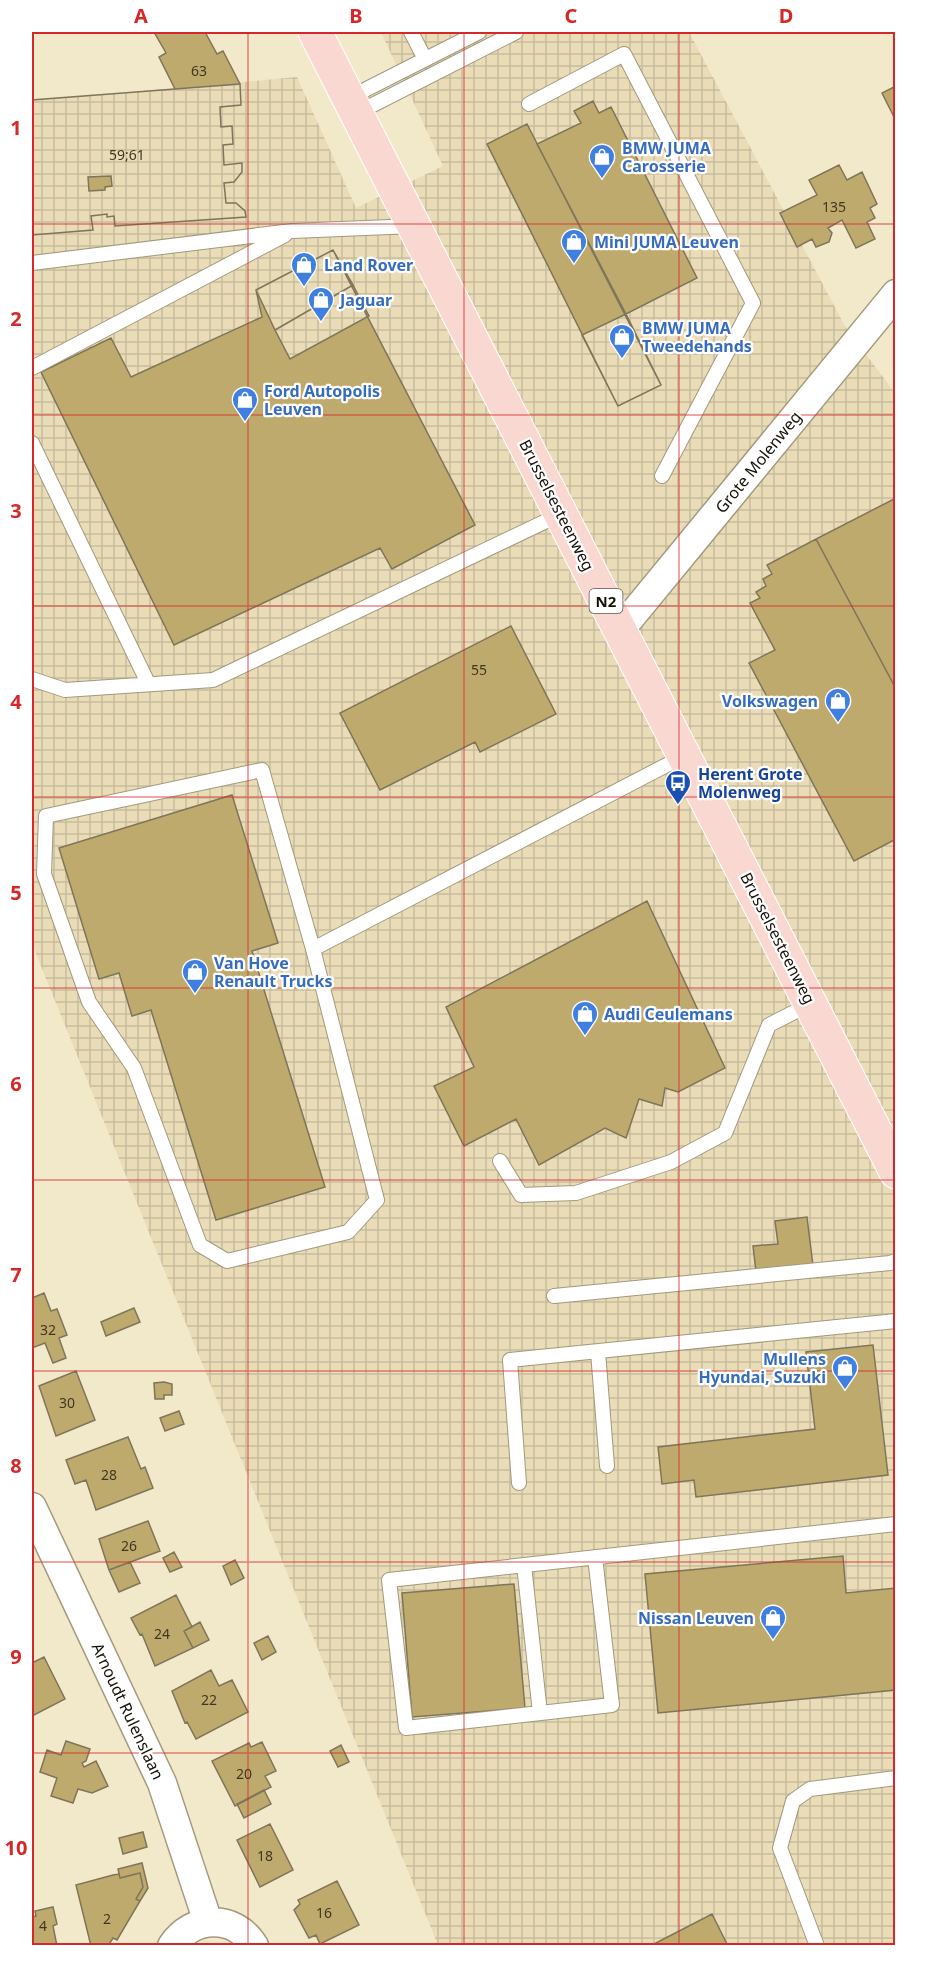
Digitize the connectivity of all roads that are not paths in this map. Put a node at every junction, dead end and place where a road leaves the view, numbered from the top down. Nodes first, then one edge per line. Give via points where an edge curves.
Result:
1 (315, 32) edge
2 (411, 32) edge
3 (479, 32) edge
4 (516, 32) edge
5 (425, 59) junction
6 (529, 104) dead end
7 (353, 106) junction
8 (415, 226) junction
9 (292, 231) junction
10 (32, 263) edge
11 (896, 294) edge
12 (32, 368) edge
13 (32, 442) edge
14 (662, 476) dead end
15 (561, 514) junction
16 (620, 630) junction
17 (32, 679) edge
18 (148, 683) junction
19 (684, 756) junction
20 (313, 949) junction
21 (811, 1003) junction
22 (500, 1161) dead end
23 (896, 1172) edge
24 (896, 1261) edge
25 (554, 1296) dead end
26 (896, 1321) edge
27 (598, 1352) junction
28 (607, 1466) dead end
29 (519, 1483) dead end
30 (32, 1507) edge
31 (896, 1524) edge
32 (595, 1557) junction
33 (524, 1565) junction
34 (540, 1713) junction
35 (896, 1778) edge
36 (208, 1922) junction
37 (172, 1946) edge
38 (254, 1946) edge
39 (817, 1946) edge

1 - 7 main road, Brusselsesteenweg / N2
2 - 5 lane
3 - 5 lane
4 - 7 lane
5 - 7 lane
6 - 14 lane via 624,54 753,303
7 - 8 main road, Brusselsesteenweg / N2
8 - 9 lane
8 - 15 main road, Brusselsesteenweg / N2
9 - 10 lane
9 - 12 lane
11 - 16 street, Grote Molenweg
13 - 18 lane
15 - 16 main road, Brusselsesteenweg / N2
15 - 18 lane via 213,680
16 - 19 main road, Brusselsesteenweg / N2
17 - 18 lane via 65,690
19 - 20 lane
19 - 21 main road, Brusselsesteenweg / N2
20 - 20 lane via 262,770 46,816 44,874 89,1002 134,1068 200,1245 227,1261 348,1232 377,1200
21 - 22 lane via 770,1025 725,1133 671,1162 576,1193 521,1195
21 - 23 main road, Brusselsesteenweg / N2
24 - 25 lane
26 - 27 lane
27 - 28 lane
27 - 29 lane via 510,1360
30 - 36 street, Arnoudt Rulenslaan via 162,1783
31 - 32 lane
32 - 33 lane
32 - 34 lane via 612,1705
33 - 34 lane
33 - 34 lane via 389,1580 406,1728
35 - 39 lane via 810,1789 793,1801 780,1848
36 - 37 street via 182,1933
36 - 38 street via 224,1922 238,1928

